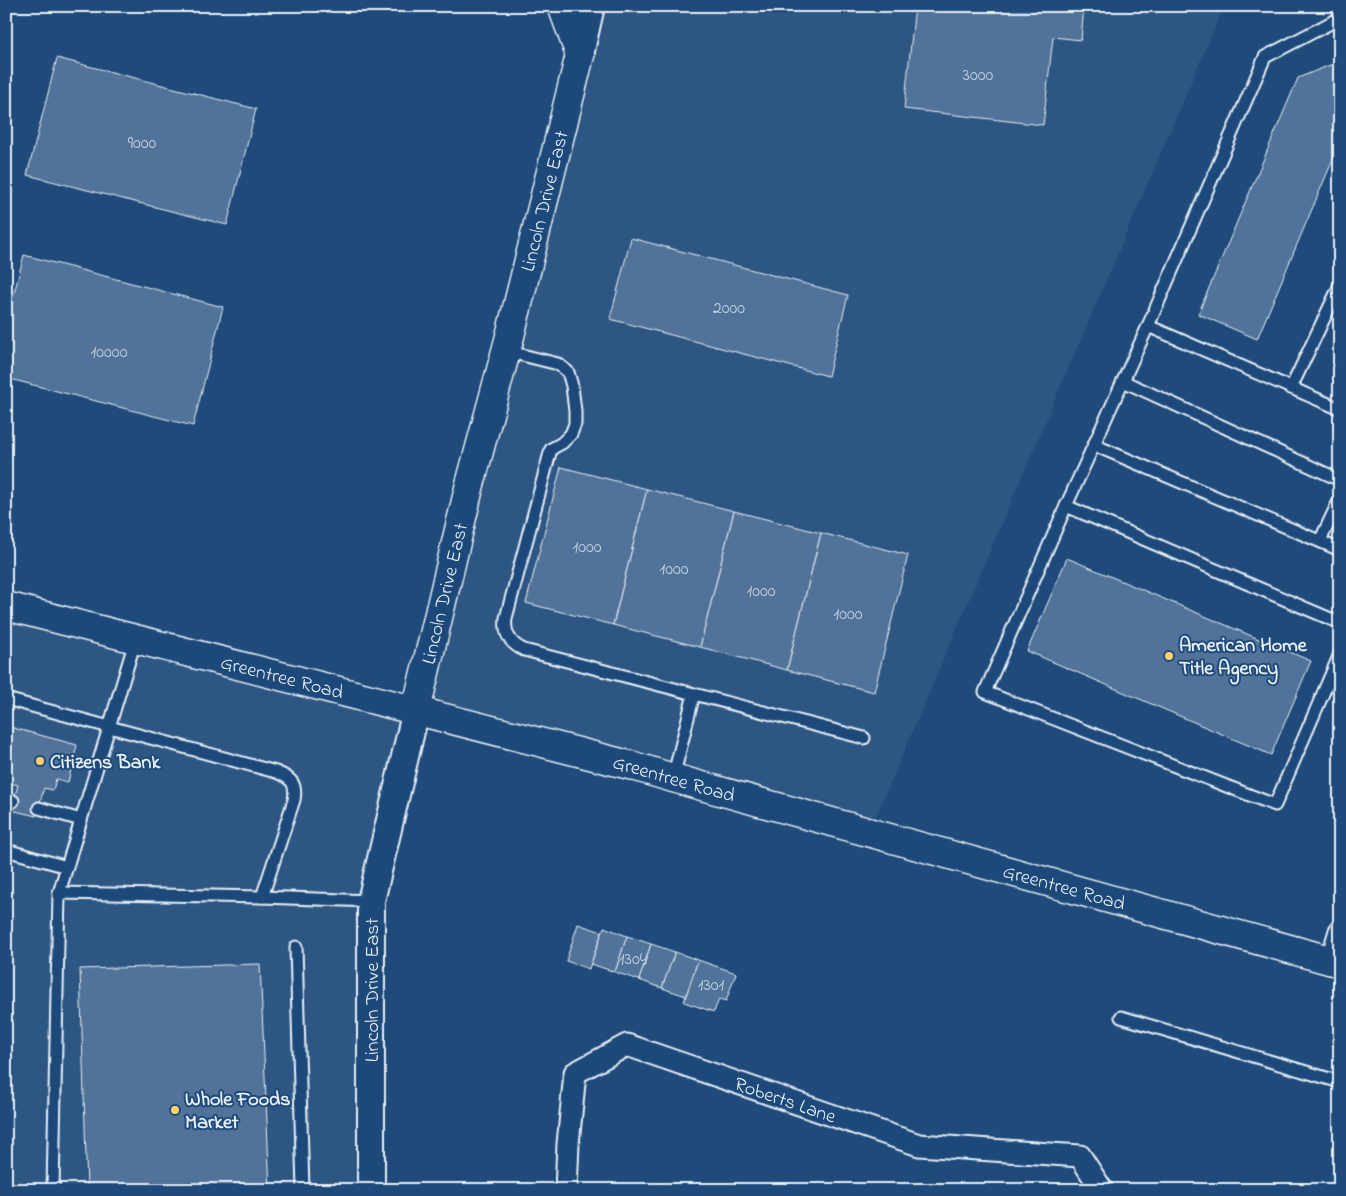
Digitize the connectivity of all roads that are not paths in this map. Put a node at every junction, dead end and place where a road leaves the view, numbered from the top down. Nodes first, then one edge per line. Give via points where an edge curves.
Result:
1 (562, 6) edge
2 (592, 6) edge
3 (1340, 18) edge
4 (580, 55) junction
5 (1340, 285) edge
6 (1148, 326) junction
7 (506, 351) junction
8 (1123, 381) junction
9 (1291, 388) junction
10 (1340, 409) edge
11 (1094, 444) junction
12 (1340, 480) edge
13 (1340, 500) edge
14 (1066, 506) junction
15 (1320, 542) junction
16 (1340, 550) edge
17 (6, 606) edge
18 (1340, 623) edge
19 (136, 638) junction
20 (1340, 654) edge
21 (694, 694) junction
22 (6, 699) edge
23 (416, 710) junction
24 (109, 727) junction
25 (864, 738) dead end
26 (673, 778) junction
27 (39, 808) dead end
28 (81, 820) junction
29 (6, 850) edge
30 (67, 867) junction
31 (59, 893) junction
32 (262, 896) junction
33 (371, 901) junction
34 (1340, 931) edge
35 (296, 947) dead end
36 (1336, 962) edge
37 (1121, 1017) dead end
38 (1340, 1082) edge
39 (53, 1190) edge
40 (303, 1190) edge
41 (372, 1190) edge
42 (566, 1190) edge
43 (1102, 1190) edge

1 - 4 main road
2 - 4 street, Lincoln Drive East
3 - 6 lane via 1266,57
4 - 7 main road, Lincoln Drive East
5 - 9 lane
6 - 8 lane
6 - 9 lane
7 - 21 lane via 558,364 568,372 576,411 571,434 551,449 506,618 506,632 510,640 523,649
7 - 23 main road, Lincoln Drive East via 469,488
8 - 11 lane
8 - 12 lane
9 - 10 lane
11 - 14 lane
11 - 15 lane
13 - 15 lane
14 - 18 lane
14 - 20 lane via 985,692 1275,805
15 - 16 lane
17 - 19 main road, Greentree Road
19 - 23 main road, Greentree Road
19 - 24 lane
21 - 25 lane
21 - 26 lane
22 - 24 lane
23 - 26 main road, Greentree Road
23 - 33 street, Lincoln Drive East
24 - 28 lane
24 - 32 lane via 276,772 292,782 294,800
26 - 36 main road, Greentree Road
27 - 28 lane
28 - 30 lane
29 - 30 lane
30 - 31 lane
31 - 32 lane
31 - 39 lane
32 - 33 lane
33 - 41 street, Lincoln Drive East
34 - 36 street
35 - 40 lane
37 - 38 lane
42 - 43 street, Roberts Lane via 575,1073 628,1045 919,1145 1080,1156

